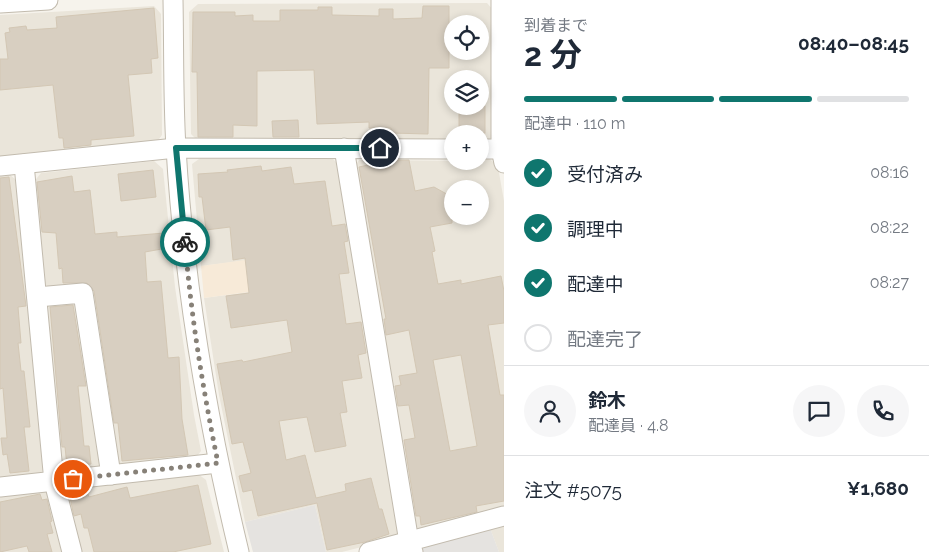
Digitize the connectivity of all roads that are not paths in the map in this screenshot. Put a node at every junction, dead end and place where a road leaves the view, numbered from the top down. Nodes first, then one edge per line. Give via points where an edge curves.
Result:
1 (48, 0) edge
2 (173, 0) edge
3 (500, 0) edge
4 (0, 3) edge
5 (176, 148) junction
6 (344, 148) junction
7 (444, 149) edge
8 (489, 151) edge
9 (503, 154) edge
10 (24, 164) junction
11 (0, 166) edge
12 (37, 297) junction
13 (218, 463) junction
14 (111, 475) junction
15 (54, 482) junction
16 (0, 487) edge
17 (504, 516) edge
18 (411, 547) edge
19 (72, 552) edge
20 (239, 552) edge
21 (369, 552) edge

1 - 4 street
2 - 5 street
3 - 9 street
5 - 6 street
5 - 10 street
5 - 13 street via 188,285
6 - 7 street
6 - 18 street
8 - 9 street
10 - 11 street
10 - 12 street
12 - 14 street via 83,292
12 - 15 street
13 - 14 street
13 - 20 street
14 - 15 street
15 - 16 street
15 - 19 street
17 - 18 street
18 - 21 street

